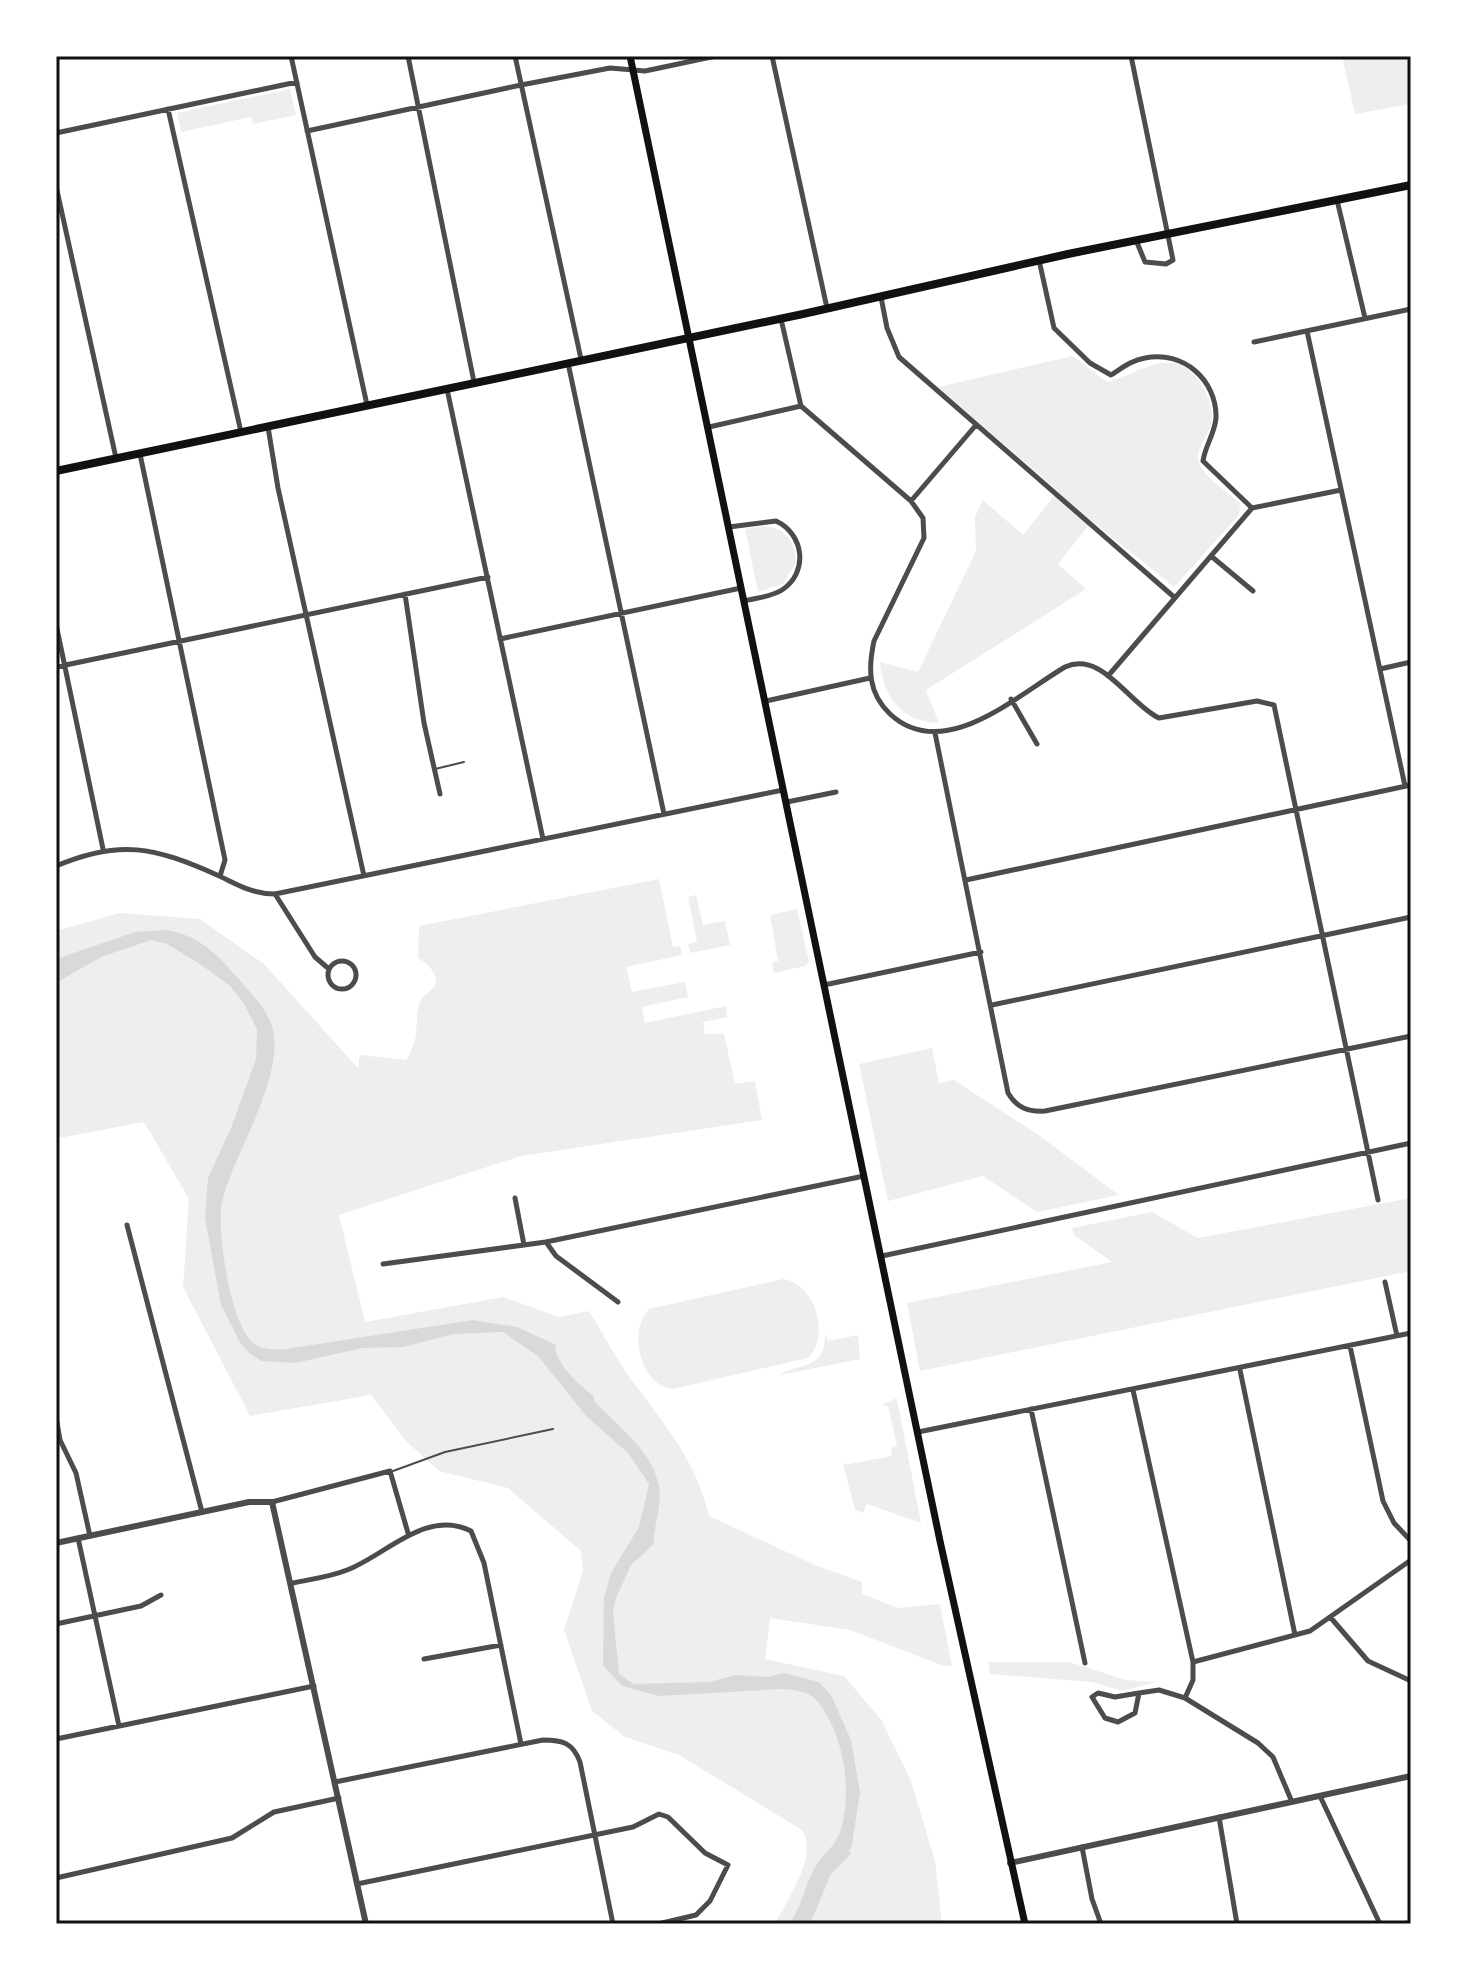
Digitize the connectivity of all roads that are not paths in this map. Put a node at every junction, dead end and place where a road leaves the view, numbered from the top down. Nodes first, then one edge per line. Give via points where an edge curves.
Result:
1 (291, 56) edge
2 (408, 56) edge
3 (515, 56) edge
4 (630, 56) edge
5 (716, 56) edge
6 (772, 56) edge
7 (1131, 56) edge
8 (633, 70) junction
9 (297, 82) junction
10 (521, 85) junction
11 (417, 106) junction
12 (168, 109) junction
13 (307, 131) junction
14 (56, 133) edge
15 (1411, 185) edge
16 (56, 186) edge
17 (1337, 200) junction
18 (1169, 234) junction
19 (1136, 240) junction
20 (1039, 260) junction
21 (881, 297) junction
22 (827, 308) junction
23 (1411, 309) edge
24 (781, 318) junction
25 (1365, 318) junction
26 (1307, 331) junction
27 (689, 338) junction
28 (1254, 342) dead end
29 (581, 359) junction
30 (568, 362) junction
31 (474, 382) junction
32 (447, 388) junction
33 (367, 405) junction
34 (801, 406) junction
35 (976, 425) junction
36 (268, 426) junction
37 (709, 427) junction
38 (241, 432) junction
39 (140, 453) junction
40 (116, 458) junction
41 (56, 471) edge
42 (1341, 490) junction
43 (911, 501) junction
44 (1252, 508) junction
45 (729, 527) junction
46 (1211, 556) junction
47 (488, 577) junction
48 (742, 588) junction
49 (1253, 591) dead end
50 (405, 594) junction
51 (1174, 597) junction
52 (744, 601) junction
53 (624, 613) junction
54 (305, 615) junction
55 (56, 624) edge
56 (500, 639) junction
57 (181, 641) junction
58 (1411, 662) edge
59 (65, 665) junction
60 (56, 667) edge
61 (1380, 669) junction
62 (1108, 676) junction
63 (870, 678) junction
64 (1011, 699) junction
65 (766, 701) junction
66 (935, 733) junction
67 (1037, 744) dead end
68 (464, 762) dead end
69 (435, 769) junction
70 (1408, 786) edge
71 (784, 790) junction
72 (836, 792) dead end
73 (440, 794) dead end
74 (787, 802) junction
75 (1298, 810) junction
76 (664, 814) junction
77 (543, 839) junction
78 (103, 849) junction
79 (56, 866) edge
80 (220, 876) junction
81 (364, 876) junction
82 (966, 880) junction
83 (275, 894) junction
84 (1411, 917) edge
85 (1325, 935) junction
86 (981, 952) junction
87 (329, 969) junction
88 (824, 985) junction
89 (992, 1005) junction
90 (1411, 1036) edge
91 (1348, 1049) junction
92 (1411, 1143) edge
93 (1369, 1152) junction
94 (864, 1176) junction
95 (515, 1198) dead end
96 (1378, 1200) dead end
97 (127, 1225) dead end
98 (546, 1242) junction
99 (524, 1245) junction
100 (882, 1256) junction
101 (383, 1264) dead end
102 (1385, 1282) dead end
103 (618, 1302) dead end
104 (1411, 1333) edge
105 (1397, 1336) junction
106 (1350, 1346) junction
107 (1240, 1370) junction
108 (1133, 1390) junction
109 (1031, 1409) junction
110 (56, 1417) edge
111 (553, 1429) dead end
112 (918, 1432) junction
113 (390, 1471) junction
114 (272, 1502) junction
115 (202, 1512) junction
116 (408, 1533) junction
117 (90, 1536) junction
118 (78, 1538) junction
119 (1411, 1541) edge
120 (56, 1543) edge
121 (1411, 1560) edge
122 (293, 1583) junction
123 (161, 1595) dead end
124 (94, 1615) junction
125 (1331, 1618) junction
126 (56, 1624) edge
127 (1295, 1635) junction
128 (501, 1645) junction
129 (424, 1659) dead end
130 (1193, 1662) junction
131 (1085, 1663) dead end
132 (1411, 1681) edge
133 (315, 1686) junction
134 (1139, 1693) junction
135 (1185, 1698) junction
136 (119, 1726) junction
137 (56, 1739) edge
138 (521, 1744) junction
139 (1411, 1776) edge
140 (335, 1782) junction
141 (1320, 1796) junction
142 (339, 1798) junction
143 (1292, 1802) junction
144 (1219, 1817) junction
145 (594, 1833) junction
146 (1082, 1847) junction
147 (1010, 1863) junction
148 (56, 1878) edge
149 (357, 1884) junction
150 (1411, 1923) edge
151 (366, 1924) edge
152 (613, 1924) edge
153 (658, 1924) edge
154 (1025, 1924) edge
155 (1101, 1924) edge
156 (1237, 1924) edge
157 (1380, 1924) edge
158 (1394, 1924) edge

1 - 9 street
2 - 11 street
3 - 10 street
4 - 8 main road
5 - 8 street
6 - 22 street
7 - 18 street
8 - 10 street via 610,68
8 - 27 main road
9 - 12 street
9 - 13 street
10 - 11 street
10 - 29 street
11 - 13 street
11 - 31 street
12 - 14 street
12 - 38 street
13 - 33 street
15 - 17 main road
16 - 40 street
17 - 18 main road
17 - 25 street
18 - 19 main road
18 - 19 street via 1174,259 1166,264 1145,262
19 - 20 main road
20 - 21 main road
20 - 44 street via 1054,328 1100,371 1113,374 1140,358 1160,357 1180,361 1203,378 1212,393 1216,419 1203,461
21 - 22 main road
21 - 35 street via 899,357
22 - 24 main road
23 - 25 street
24 - 27 main road
24 - 34 street
25 - 26 street
26 - 28 street
26 - 42 street
27 - 29 main road
27 - 37 main road
29 - 30 main road
30 - 31 main road
30 - 53 street
31 - 32 main road
32 - 33 main road
32 - 47 street
33 - 36 main road
34 - 37 street
34 - 43 street
35 - 43 street
35 - 51 street
36 - 38 main road
36 - 54 street
37 - 45 main road
38 - 39 main road
39 - 40 main road
39 - 57 street
40 - 41 main road
42 - 44 street
42 - 61 street
43 - 63 street via 923,518 924,538 874,641
44 - 46 street
45 - 48 main road
45 - 52 street via 776,521 794,534 800,554 795,576 784,589
46 - 49 street
46 - 51 street
47 - 50 street
47 - 56 street
48 - 52 main road
48 - 53 street
50 - 54 street
50 - 69 street
51 - 62 street
52 - 65 main road
53 - 56 street
53 - 76 street
54 - 57 street
54 - 81 street
55 - 59 street
56 - 77 street
57 - 59 street
57 - 80 street via 225,860
58 - 61 street
59 - 60 street
59 - 78 street
61 - 70 street
62 - 64 street via 1088,663 1072,664
62 - 75 street via 1159,718 1269,702 1280,719
63 - 65 street
63 - 66 street via 891,715 912,728
64 - 66 street via 963,728
64 - 67 street
65 - 71 main road
66 - 82 street
68 - 69 lane
69 - 73 street
70 - 75 street
71 - 74 main road
71 - 76 street
72 - 74 street
74 - 88 main road
75 - 82 street
75 - 85 street
76 - 77 street
77 - 81 street
78 - 79 street
78 - 80 street via 150,851
80 - 83 street via 244,890
81 - 83 street
82 - 86 street
83 - 87 street via 315,957
84 - 85 street
85 - 89 street
85 - 91 street
86 - 88 street
86 - 89 street
87 - 87 street via 330,983 338,989 355,982 356,969 349,962
88 - 94 main road
89 - 91 street via 1008,1093 1028,1111
90 - 91 street
91 - 93 street
92 - 93 street
93 - 96 street
93 - 100 street
94 - 98 street
94 - 100 main road
95 - 99 street
97 - 115 street
98 - 99 street
98 - 103 street via 556,1256
99 - 101 street
100 - 112 main road
102 - 105 street
104 - 105 street
105 - 106 street
106 - 107 street
106 - 119 street via 1383,1501
107 - 108 street
107 - 127 street
108 - 109 street
108 - 130 street
109 - 112 street
109 - 131 street
110 - 117 street via 80,1486
111 - 113 lane via 445,1452
112 - 147 main road
113 - 114 street
113 - 116 street
114 - 115 street
114 - 122 street
115 - 117 street
116 - 122 street via 356,1566
116 - 128 street via 448,1525 471,1531 484,1563
117 - 118 street
118 - 120 street
118 - 124 street
121 - 125 street
122 - 133 street
123 - 124 street via 146,1604
124 - 126 street
124 - 136 street
125 - 127 street
125 - 132 street via 1368,1661
127 - 130 street
128 - 129 street
128 - 138 street
130 - 135 street via 1194,1676
133 - 136 street
133 - 140 street
134 - 134 street via 1098,1693 1092,1697 1105,1718 1118,1722 1135,1713
134 - 135 street via 1159,1690
135 - 143 street via 1266,1750 1289,1787
136 - 137 street
138 - 140 street
138 - 145 street via 557,1740 575,1748
139 - 141 street
140 - 142 street
141 - 143 street
141 - 157 street
142 - 148 street via 274,1812 232,1838
142 - 149 street
143 - 144 street
144 - 146 street
144 - 156 street
145 - 149 street
145 - 152 street
145 - 153 street via 640,1825 659,1814 728,1865 710,1901 696,1915
146 - 147 street
146 - 155 street
147 - 154 main road
149 - 151 street
150 - 158 street

